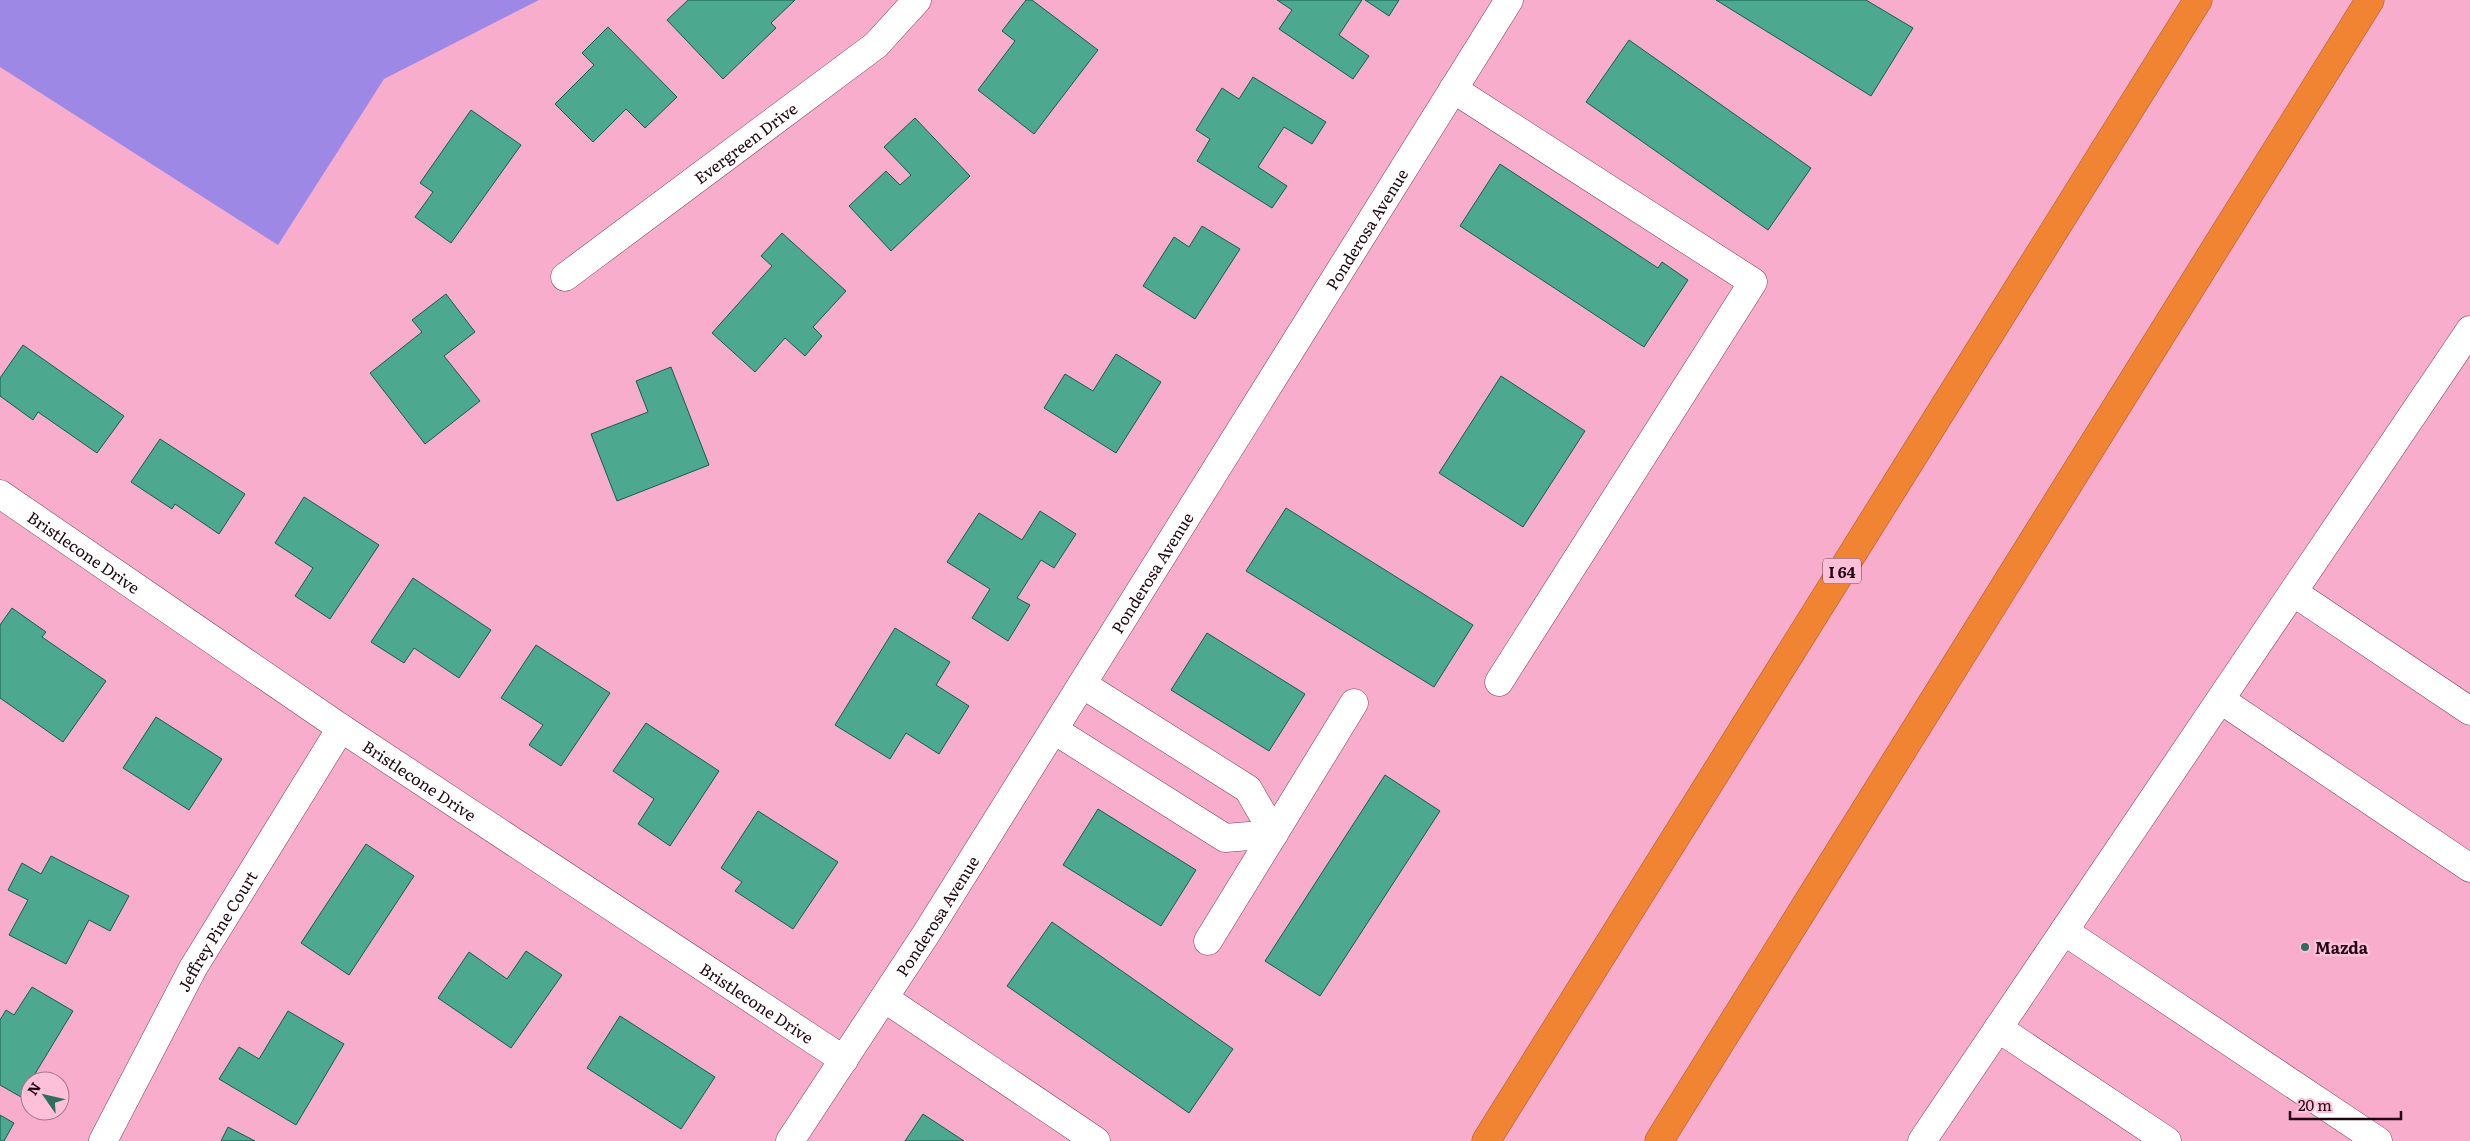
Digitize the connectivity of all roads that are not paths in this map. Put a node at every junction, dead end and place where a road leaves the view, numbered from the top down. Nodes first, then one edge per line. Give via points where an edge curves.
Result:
1 (917, 0) edge
2 (1509, 0) edge
3 (2198, 0) edge
4 (2370, 0) edge
5 (1453, 89) junction
6 (565, 276) dead end
7 (2470, 330) edge
8 (2461, 363) edge
9 (0, 494) edge
10 (2293, 592) junction
11 (1499, 682) dead end
12 (1082, 684) junction
13 (2220, 700) junction
14 (1354, 703) dead end
15 (2470, 711) edge
16 (341, 728) junction
17 (1054, 730) junction
18 (1274, 834) junction
19 (2470, 868) edge
20 (2064, 931) junction
21 (1208, 941) dead end
22 (884, 998) junction
23 (1998, 1028) junction
24 (844, 1060) junction
25 (103, 1141) edge
26 (790, 1141) edge
27 (1096, 1141) edge
28 (1486, 1141) edge
29 (1659, 1141) edge
30 (1922, 1141) edge
31 (2167, 1141) edge
32 (2378, 1141) edge

1 - 6 street, Evergreen Drive via 876,45
2 - 5 street, Ponderosa Avenue
3 - 28 highway, I 64
4 - 29 highway
5 - 11 street via 1753,282
5 - 12 street, Ponderosa Avenue
7 - 8 street
8 - 10 street
9 - 16 street, Bristlecone Drive
10 - 13 street
10 - 15 street
12 - 17 street, Ponderosa Avenue
12 - 18 street via 1248,789
13 - 19 street
13 - 20 street
14 - 18 street
16 - 24 street, Bristlecone Drive
16 - 25 street, Jeffrey Pine Court via 193,968
17 - 18 street via 1225,838
17 - 22 street, Ponderosa Avenue
18 - 21 street
20 - 23 street
20 - 32 street
22 - 24 street, Ponderosa Avenue
22 - 27 street
23 - 30 street
23 - 31 street
24 - 26 street, Ponderosa Avenue

